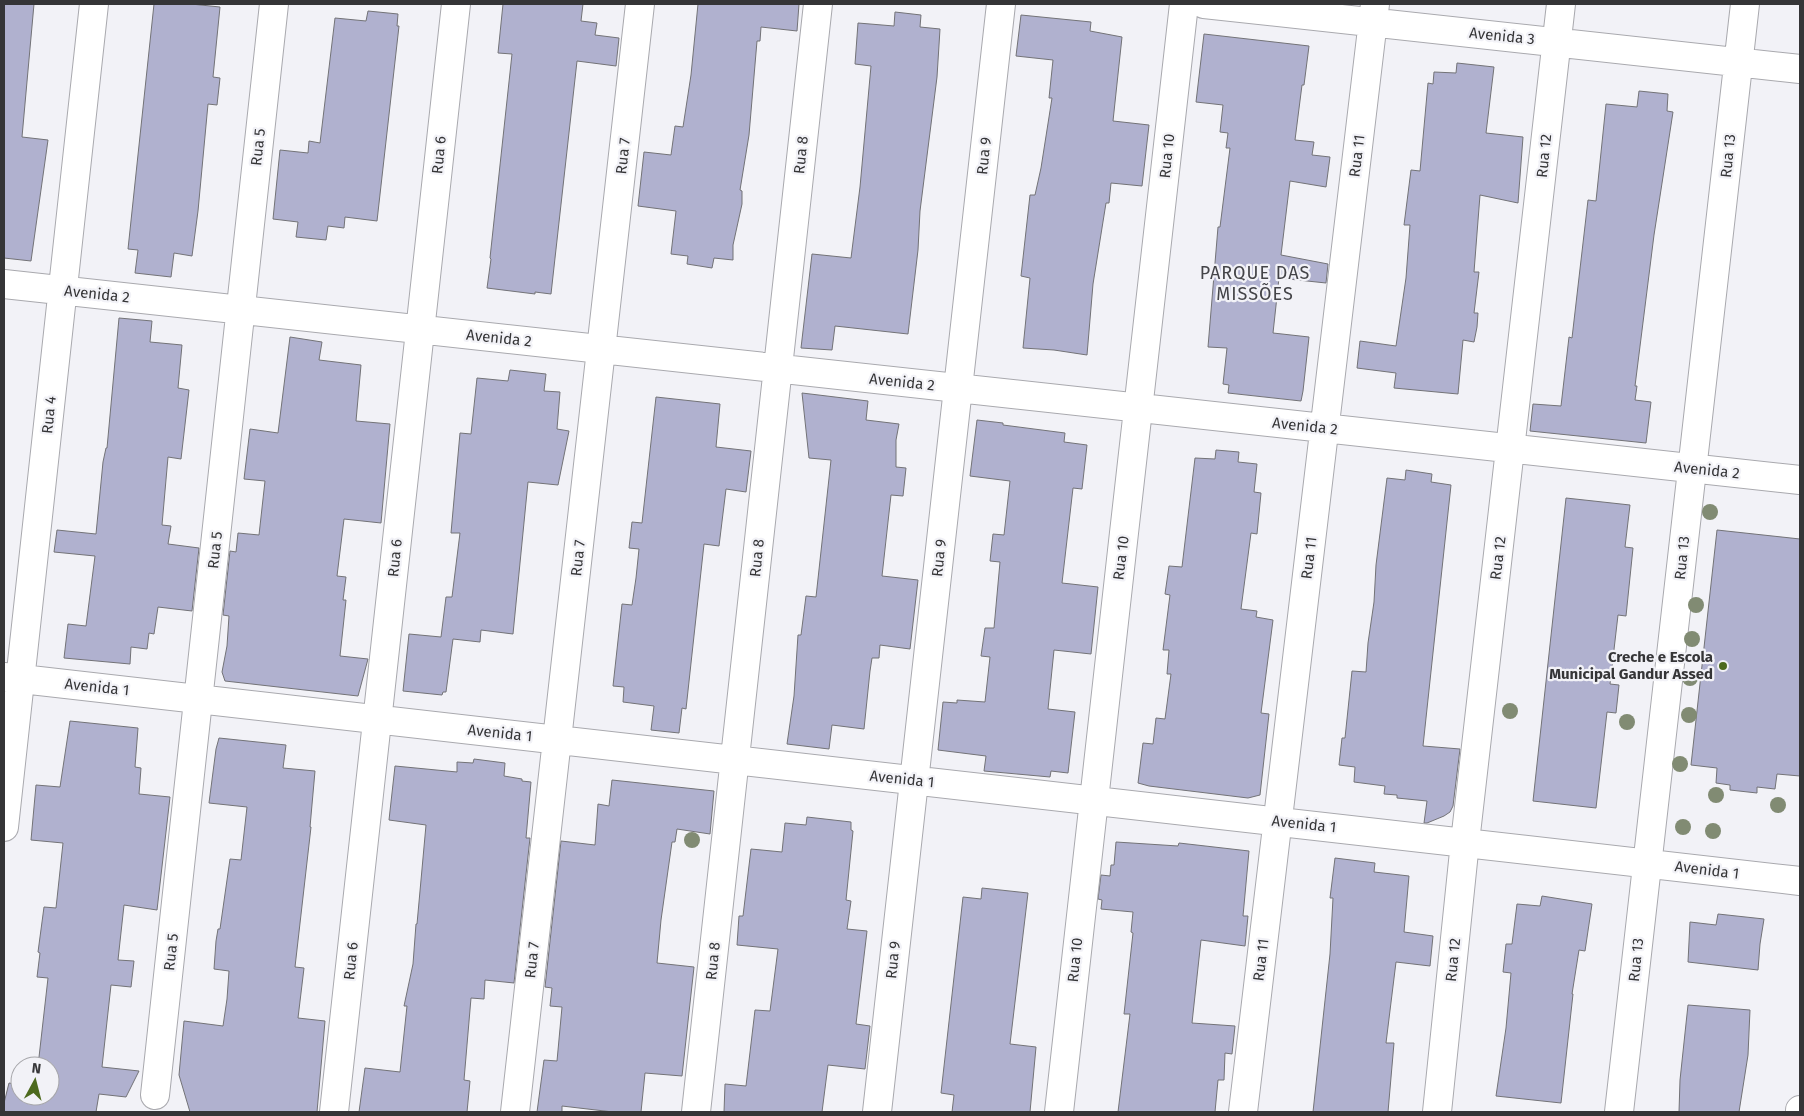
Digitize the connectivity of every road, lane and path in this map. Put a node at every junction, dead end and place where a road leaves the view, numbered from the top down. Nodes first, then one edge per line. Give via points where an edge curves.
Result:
1 (94, 4) edge
2 (274, 4) edge
3 (456, 4) edge
4 (640, 4) edge
5 (818, 4) edge
6 (1001, 4) edge
7 (1184, 4) edge
8 (1204, 4) edge
9 (1561, 4) edge
10 (1745, 4) edge
11 (1374, 13) edge
12 (1557, 42) junction
13 (1738, 62) junction
14 (1800, 69) edge
15 (4, 284) edge
16 (62, 290) junction
17 (241, 310) junction
18 (420, 329) junction
19 (601, 349) junction
20 (778, 368) junction
21 (958, 388) junction
22 (1139, 408) junction
23 (1324, 428) junction
24 (1510, 448) junction
25 (1692, 468) junction
26 (1800, 480) edge
27 (12, 678) edge
28 (198, 699) junction
29 (377, 719) junction
30 (557, 739) junction
31 (735, 760) junction
32 (913, 780) junction
33 (1092, 800) junction
34 (1277, 821) junction
35 (4, 826) edge
36 (1465, 842) junction
37 (1647, 863) junction
38 (1800, 881) edge
39 (155, 1095) dead end
40 (334, 1112) edge
41 (515, 1112) edge
42 (696, 1112) edge
43 (877, 1112) edge
44 (1059, 1112) edge
45 (1243, 1112) edge
46 (1437, 1112) edge
47 (1619, 1112) edge

1 - 16 street, Rua 4
2 - 17 street, Rua 5
3 - 18 street, Rua 6
4 - 19 street, Rua 7
5 - 20 street, Rua 8
6 - 21 street, Rua 9
7 - 22 street, Rua 10
8 - 11 street, Avenida 3
9 - 12 street, Rua 12
10 - 13 street, Rua 13
11 - 12 street, Avenida 3
11 - 23 street, Rua 11
12 - 13 street, Avenida 3
12 - 24 street, Rua 12
13 - 14 street, Avenida 3
13 - 25 street, Rua 13
15 - 16 street, Avenida 2
16 - 17 street, Avenida 2
16 - 27 street, Rua 4
17 - 18 street, Avenida 2
17 - 28 street, Rua 5
18 - 19 street, Avenida 2
18 - 29 street, Rua 6
19 - 20 street, Avenida 2
19 - 30 street, Rua 7
20 - 21 street, Avenida 2
20 - 31 street, Rua 8
21 - 22 street, Avenida 2
21 - 32 street, Rua 9
22 - 23 street, Avenida 2
22 - 33 street, Rua 10
23 - 24 street, Avenida 2
23 - 34 street, Rua 11
24 - 25 street, Avenida 2
24 - 36 street, Rua 12
25 - 26 street, Avenida 2
25 - 37 street, Rua 13
27 - 28 street, Avenida 1
27 - 35 street, Rua 4
28 - 29 street, Avenida 1
28 - 39 street, Rua 5
29 - 30 street, Avenida 1
29 - 40 street, Rua 6
30 - 31 street, Avenida 1
30 - 41 street, Rua 7
31 - 32 street, Avenida 1
31 - 42 street, Rua 8
32 - 33 street, Avenida 1
32 - 43 street, Rua 9
33 - 34 street, Avenida 1
33 - 44 street, Rua 10
34 - 36 street, Avenida 1
34 - 45 street, Rua 11
36 - 37 street, Avenida 1
36 - 46 street, Rua 12
37 - 38 street, Avenida 1
37 - 47 street, Rua 13

